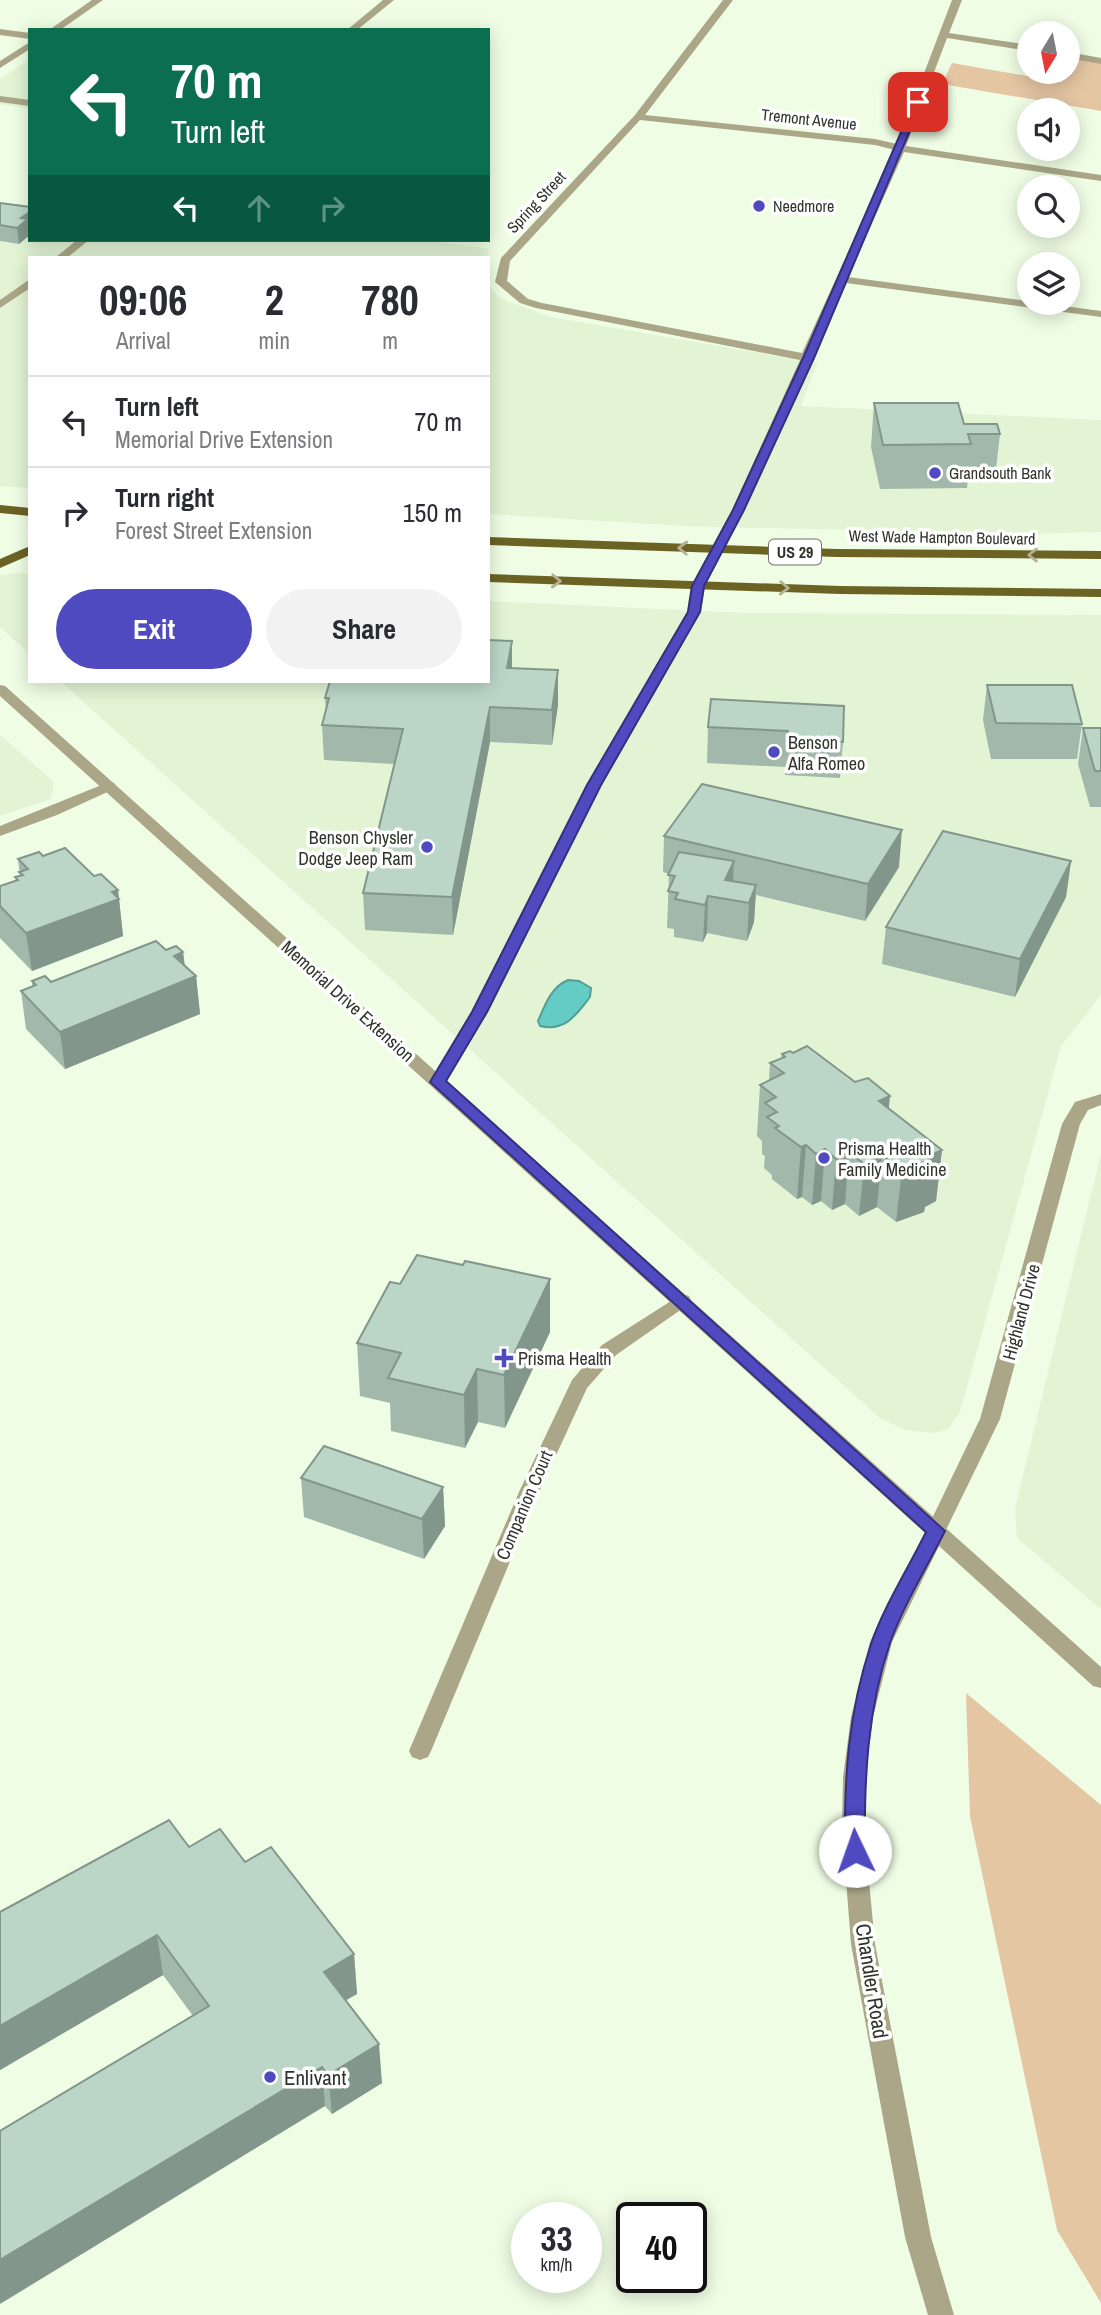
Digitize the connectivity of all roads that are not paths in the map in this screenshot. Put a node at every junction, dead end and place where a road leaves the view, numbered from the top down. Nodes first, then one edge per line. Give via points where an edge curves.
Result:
1 (98, 0) edge
2 (389, 0) edge
3 (728, 0) edge
4 (957, 0) edge
5 (55, 28) edge
6 (354, 28) edge
7 (0, 32) edge
8 (943, 35) junction
9 (28, 36) edge
10 (28, 46) edge
11 (1017, 46) edge
12 (1080, 56) edge
13 (1100, 58) edge
14 (0, 65) edge
15 (0, 99) edge
16 (28, 103) edge
17 (638, 117) junction
18 (901, 147) junction
19 (1101, 178) edge
20 (81, 242) edge
21 (62, 256) edge
22 (841, 279) junction
23 (28, 284) edge
24 (0, 305) edge
25 (1101, 314) edge
26 (808, 358) junction
27 (0, 509) edge
28 (28, 512) edge
29 (490, 541) edge
30 (0, 547) edge
31 (717, 549) junction
32 (28, 550) edge
33 (28, 551) edge
34 (1101, 555) edge
35 (0, 564) edge
36 (490, 578) edge
37 (698, 586) junction
38 (1101, 593) edge
39 (0, 688) edge
40 (109, 786) junction
41 (0, 831) edge
42 (438, 1082) junction
43 (1101, 1099) edge
44 (682, 1300) junction
45 (936, 1531) junction
46 (1101, 1680) edge
47 (420, 1751) dead end
48 (941, 2315) edge

1 - 5 street
2 - 6 street
3 - 17 street, Spring Street
4 - 8 street
7 - 9 street
8 - 11 street
8 - 18 street
10 - 14 street
12 - 13 street
15 - 16 street
17 - 18 street, Tremont Avenue
17 - 26 street, Spring Street via 505,260 501,282 524,301 540,306
18 - 19 street, Tremont Avenue
18 - 22 street
20 - 21 street
22 - 25 street
22 - 26 street
23 - 24 street
26 - 31 street
27 - 28 main road
31 -> 29 main road, West Wade Hampton Boulevard / US 29
30 - 32 main road
34 -> 31 main road, West Wade Hampton Boulevard / US 29
31 - 37 street
33 - 35 main road
36 -> 37 main road, US 29
37 -> 38 main road, US 29
37 - 42 street via 694,612 594,785 480,1012
39 - 40 street, Memorial Drive Extension
40 - 41 street
40 - 42 street, Memorial Drive Extension
42 - 44 street, Memorial Drive Extension
43 - 45 street, Highland Drive via 1081,1106 1071,1124 990,1419
44 - 45 street, Memorial Drive Extension
44 - 47 street, Companion Court via 609,1350 579,1385
45 - 46 street, Memorial Drive Extension
45 - 48 street, Chandler Road via 881,1642 862,1717 853,1828 863,1944 918,2236

